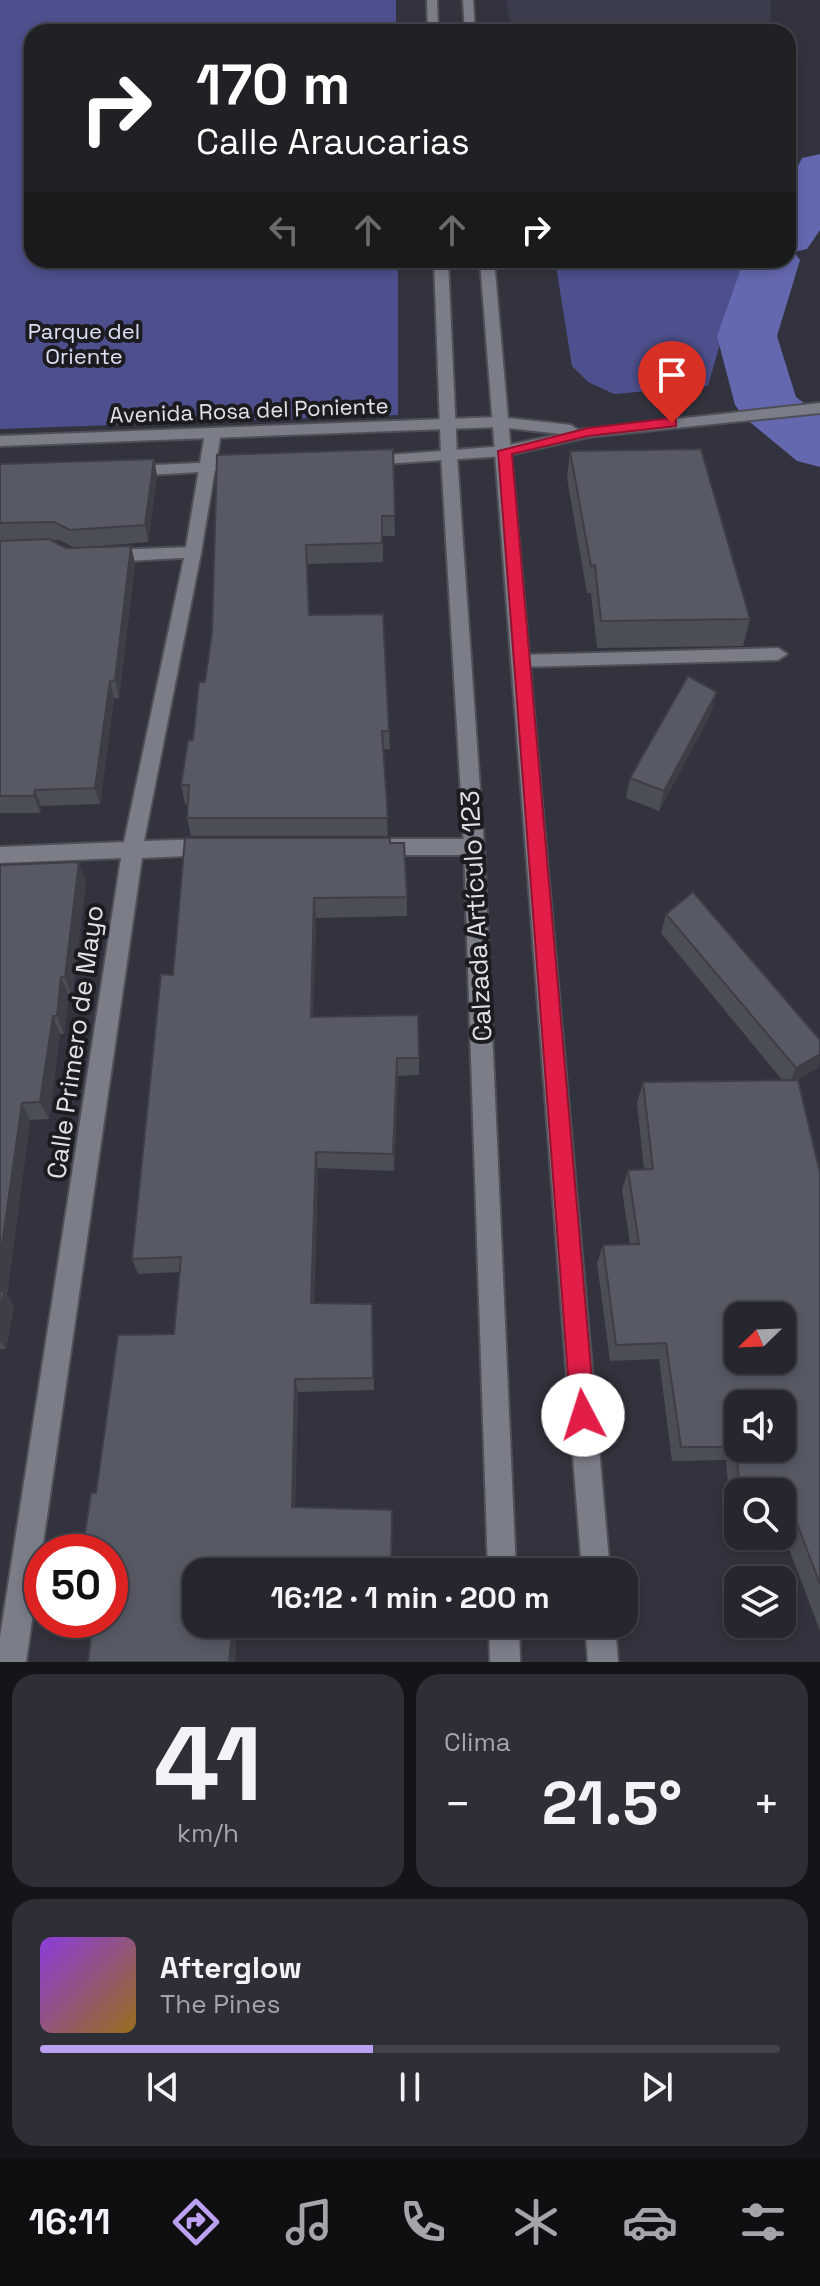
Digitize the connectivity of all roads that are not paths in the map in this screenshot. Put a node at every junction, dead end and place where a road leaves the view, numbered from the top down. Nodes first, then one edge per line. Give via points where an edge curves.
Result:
1 (432, 0) edge
2 (468, 0) edge
3 (433, 24) edge
4 (470, 24) edge
5 (441, 268) edge
6 (488, 268) edge
7 (820, 408) edge
8 (499, 422) junction
9 (447, 424) junction
10 (588, 432) junction
11 (213, 433) junction
12 (0, 441) edge
13 (505, 451) junction
14 (449, 455) junction
15 (358, 460) edge
16 (267, 465) edge
17 (207, 468) junction
18 (111, 472) edge
19 (193, 553) junction
20 (85, 557) edge
21 (778, 654) dead end
22 (520, 661) junction
23 (133, 847) junction
24 (226, 847) edge
25 (350, 847) edge
26 (474, 847) junction
27 (0, 855) edge
28 (501, 1558) edge
29 (595, 1558) edge
30 (504, 1638) edge
31 (601, 1638) edge
32 (11, 1662) edge
33 (505, 1662) edge
34 (603, 1662) edge

1 - 3 main road
2 - 4 main road
5 - 9 main road, Calzada Artículo 123
6 - 8 main road
7 - 10 main road
8 - 9 main road, Avenida Rosa del Poniente
8 - 10 main road, Avenida Rosa del Poniente
8 - 13 main road
9 - 11 main road, Avenida Rosa del Poniente
9 - 14 main road, Calzada Artículo 123
10 - 13 main road
11 - 12 main road, Avenida Rosa del Poniente
11 - 17 main road, Calle Primero de Mayo
13 - 14 main road
13 - 22 main road
14 - 15 main road
14 - 26 main road, Calzada Artículo 123
16 - 17 main road
17 - 18 main road
17 - 19 main road, Calle Primero de Mayo
19 - 20 main road
19 - 23 main road, Calle Primero de Mayo
21 - 22 main road
22 - 29 main road
23 - 24 main road
23 - 27 main road
23 - 32 main road, Calle Primero de Mayo
25 - 26 main road
26 - 28 main road, Calzada Artículo 123
30 - 33 main road
31 - 34 main road

